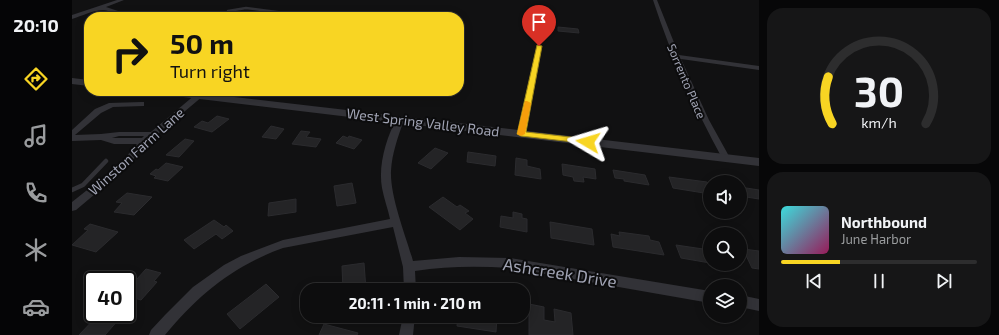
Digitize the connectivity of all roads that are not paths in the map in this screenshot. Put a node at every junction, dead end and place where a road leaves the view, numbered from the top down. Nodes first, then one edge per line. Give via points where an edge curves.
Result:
1 (122, 0) edge
2 (655, 0) edge
3 (100, 7) junction
4 (86, 12) edge
5 (116, 12) edge
6 (227, 12) edge
7 (277, 12) edge
8 (84, 13) edge
9 (72, 17) edge
10 (539, 41) junction
11 (677, 57) junction
12 (759, 68) edge
13 (72, 81) edge
14 (84, 82) edge
15 (199, 96) edge
16 (225, 96) edge
17 (140, 104) dead end
18 (400, 120) junction
19 (72, 134) edge
20 (153, 134) junction
21 (521, 134) junction
22 (72, 138) edge
23 (101, 138) junction
24 (144, 141) junction
25 (726, 158) junction
26 (106, 161) dead end
27 (759, 162) edge
28 (72, 190) edge
29 (72, 207) edge
30 (396, 222) junction
31 (409, 267) junction
32 (410, 283) edge
33 (703, 295) edge
34 (747, 303) edge
35 (759, 305) edge
36 (408, 323) edge
37 (156, 335) edge
38 (406, 335) edge

1 - 3 street
2 - 11 street, Sorrento Place
3 - 4 street
3 - 5 street
6 - 7 lane via 246,8
8 - 9 street
10 - 10 lane via 552,12 550,11 537,10 528,29 529,34
10 - 21 lane
11 - 12 street
11 - 25 street, Sorrento Place via 705,122
13 - 14 street
15 - 20 street, Winston Farm Lane
16 - 18 street, West Spring Valley Road
17 - 19 street via 112,105 98,111
18 - 21 street, West Spring Valley Road
18 - 30 street via 390,146 385,175
20 - 23 street via 119,134
20 - 24 street, Winston Farm Lane
21 - 25 street, West Spring Valley Road
22 - 23 street
23 - 24 street via 114,141
24 - 29 street, Winston Farm Lane via 123,166
25 - 27 street, West Spring Valley Road
26 - 28 lane via 83,185
30 - 31 street
30 - 37 street via 283,244 242,259 189,297
31 - 32 street
31 - 33 street, Ashcreek Drive via 478,260 510,263
34 - 35 street
36 - 38 street

